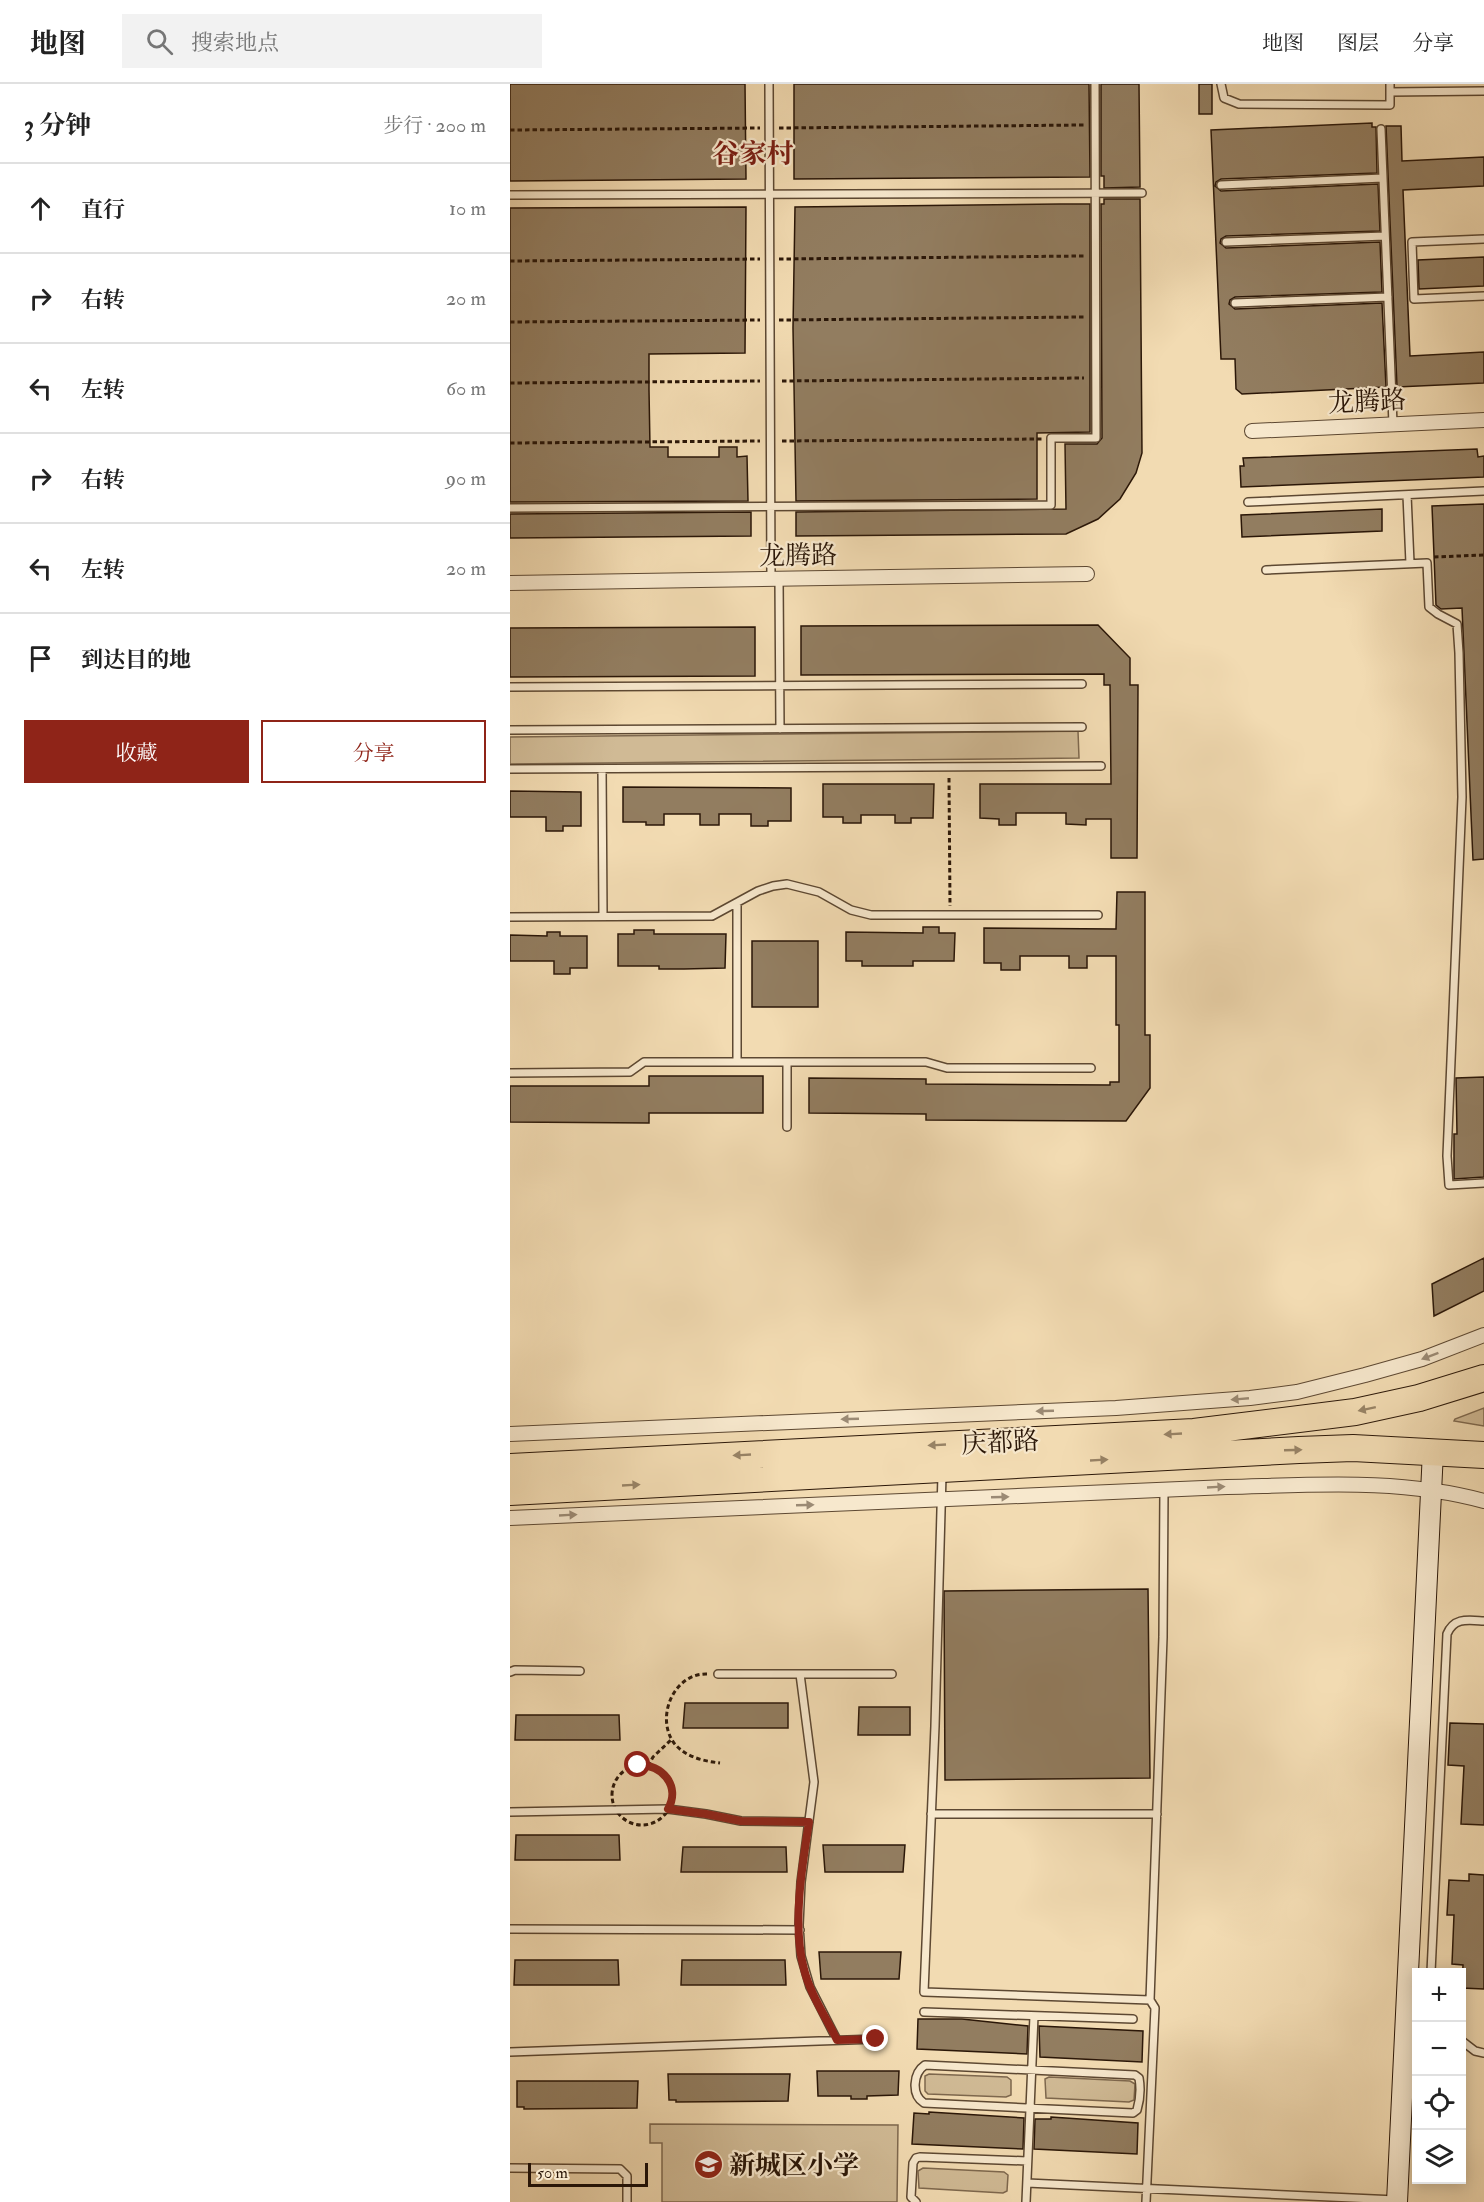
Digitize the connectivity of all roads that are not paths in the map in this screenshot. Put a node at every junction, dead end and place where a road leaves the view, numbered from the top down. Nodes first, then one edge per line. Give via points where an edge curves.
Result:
1 (769, 84) edge
2 (1095, 84) edge
3 (1221, 84) edge
4 (1390, 88) edge
5 (1484, 91) edge
6 (1381, 129) dead end
7 (1383, 178) junction
8 (1221, 185) dead end
9 (1095, 193) junction
10 (1142, 193) dead end
11 (510, 195) edge
12 (770, 195) junction
13 (1385, 236) junction
14 (1484, 239) edge
15 (1226, 242) dead end
16 (1484, 296) edge
17 (1388, 297) junction
18 (1235, 303) dead end
19 (1484, 420) edge
20 (1393, 424) junction
21 (1252, 431) dead end
22 (1484, 491) edge
23 (1407, 495) junction
24 (1248, 502) dead end
25 (771, 507) junction
26 (510, 508) edge
27 (1410, 563) junction
28 (1266, 570) dead end
29 (1087, 574) dead end
30 (775, 579) junction
31 (510, 583) edge
32 (1082, 684) dead end
33 (779, 686) junction
34 (510, 687) edge
35 (1082, 727) dead end
36 (780, 729) junction
37 (510, 730) edge
38 (1101, 766) dead end
39 (510, 769) edge
40 (602, 769) junction
41 (737, 903) junction
42 (1098, 915) dead end
43 (603, 916) junction
44 (510, 917) edge
45 (737, 1062) junction
46 (787, 1062) junction
47 (1091, 1068) dead end
48 (510, 1073) edge
49 (787, 1127) dead end
50 (1484, 1184) edge
51 (1484, 1335) edge
52 (1484, 1378) edge
53 (510, 1434) edge
54 (1433, 1451) junction
55 (1484, 1455) edge
56 (510, 1467) edge
57 (942, 1468) junction
58 (1164, 1490) junction
59 (1431, 1491) junction
60 (510, 1492) edge
61 (941, 1499) junction
62 (1484, 1501) edge
63 (510, 1518) edge
64 (1484, 1621) edge
65 (580, 1671) dead end
66 (510, 1672) edge
67 (718, 1674) road end
68 (800, 1674) junction
69 (892, 1674) dead end
70 (510, 1812) edge
71 (931, 1814) junction
72 (1157, 1814) junction
73 (809, 1822) junction
74 (510, 1929) edge
75 (800, 1930) junction
76 (1431, 1968) edge
77 (1150, 2000) junction
78 (924, 2012) dead end
79 (1034, 2016) junction
80 (1134, 2019) dead end
81 (876, 2039) dead end
82 (837, 2040) junction
83 (1466, 2045) edge
84 (510, 2052) edge
85 (1484, 2053) edge
86 (1031, 2070) junction
87 (1030, 2108) junction
88 (1027, 2161) junction
89 (510, 2168) edge
90 (1026, 2183) junction
91 (1146, 2188) junction
92 (1397, 2201) edge
93 (627, 2202) edge
94 (916, 2202) edge
95 (1026, 2202) edge
96 (1146, 2202) edge

1 - 12 lane
2 - 9 lane
3 - 4 lane via 1224,98 1239,104 1390,105
4 - 5 lane
6 - 7 lane
7 - 8 lane
7 - 13 lane
9 - 10 lane
9 - 12 lane
9 - 25 lane via 1096,438 1051,438 1051,506
11 - 12 lane
12 - 25 lane
13 - 15 lane
13 - 17 lane
14 - 16 lane via 1412,242 1414,299
17 - 18 lane
17 - 20 lane
19 - 20 street, 龙腾路
20 - 21 street, 龙腾路
22 - 23 lane
23 - 24 lane
23 - 27 lane
25 - 26 lane
25 - 30 lane
27 - 28 lane
27 - 50 lane via 1427,563 1429,607 1456,624 1460,653 1462,797 1447,1156 1449,1185
29 - 30 street, 龙腾路
30 - 31 street, 龙腾路
30 - 33 lane
32 - 33 lane
33 - 34 lane
33 - 36 lane
35 - 36 lane
36 - 37 lane
38 - 40 lane
39 - 40 lane
40 - 43 lane
41 - 42 lane via 773,886 788,884 819,892 852,910 871,915
41 - 43 lane via 712,916
41 - 45 lane
43 - 44 lane
45 - 46 lane
45 - 48 lane via 644,1062 630,1072
46 - 47 lane
46 - 49 lane
51 -> 53 street via 1365,1375 1297,1392 1250,1398 1116,1408
52 -> 56 highway, 庆都路 via 1355,1412 1194,1432
54 - 55 highway, 庆都路
57 -> 54 highway, 庆都路 via 1299,1450
54 - 59 street
60 -> 57 highway, 庆都路
57 - 61 lane
58 -> 59 street via 1363,1485
61 -> 58 street
58 - 72 lane
59 - 62 street
59 - 92 street
63 -> 61 street
61 - 71 lane
64 - 76 lane via 1458,1621 1447,1634
65 - 66 lane
67 - 68 lane
68 - 69 lane
68 - 73 lane via 814,1782
70 - 73 lane via 668,1809 741,1821
71 - 72 lane
71 - 77 lane via 924,1992
72 - 77 lane
73 - 75 lane
74 - 75 lane
75 - 82 lane via 810,1987
77 - 91 lane via 1155,2008
78 - 79 lane
79 - 80 lane
79 - 86 lane
81 - 82 lane
82 - 84 lane
83 - 85 lane
86 - 87 lane
86 - 87 lane via 1135,2075 1140,2085 1134,2113
86 - 87 lane via 925,2065 917,2073 915,2085 915,2094 924,2103
87 - 88 lane
88 - 90 lane
88 - 94 lane via 916,2158 911,2197
89 - 93 lane via 620,2169 627,2176
90 - 91 lane
90 - 95 lane
91 - 92 lane
91 - 96 lane

